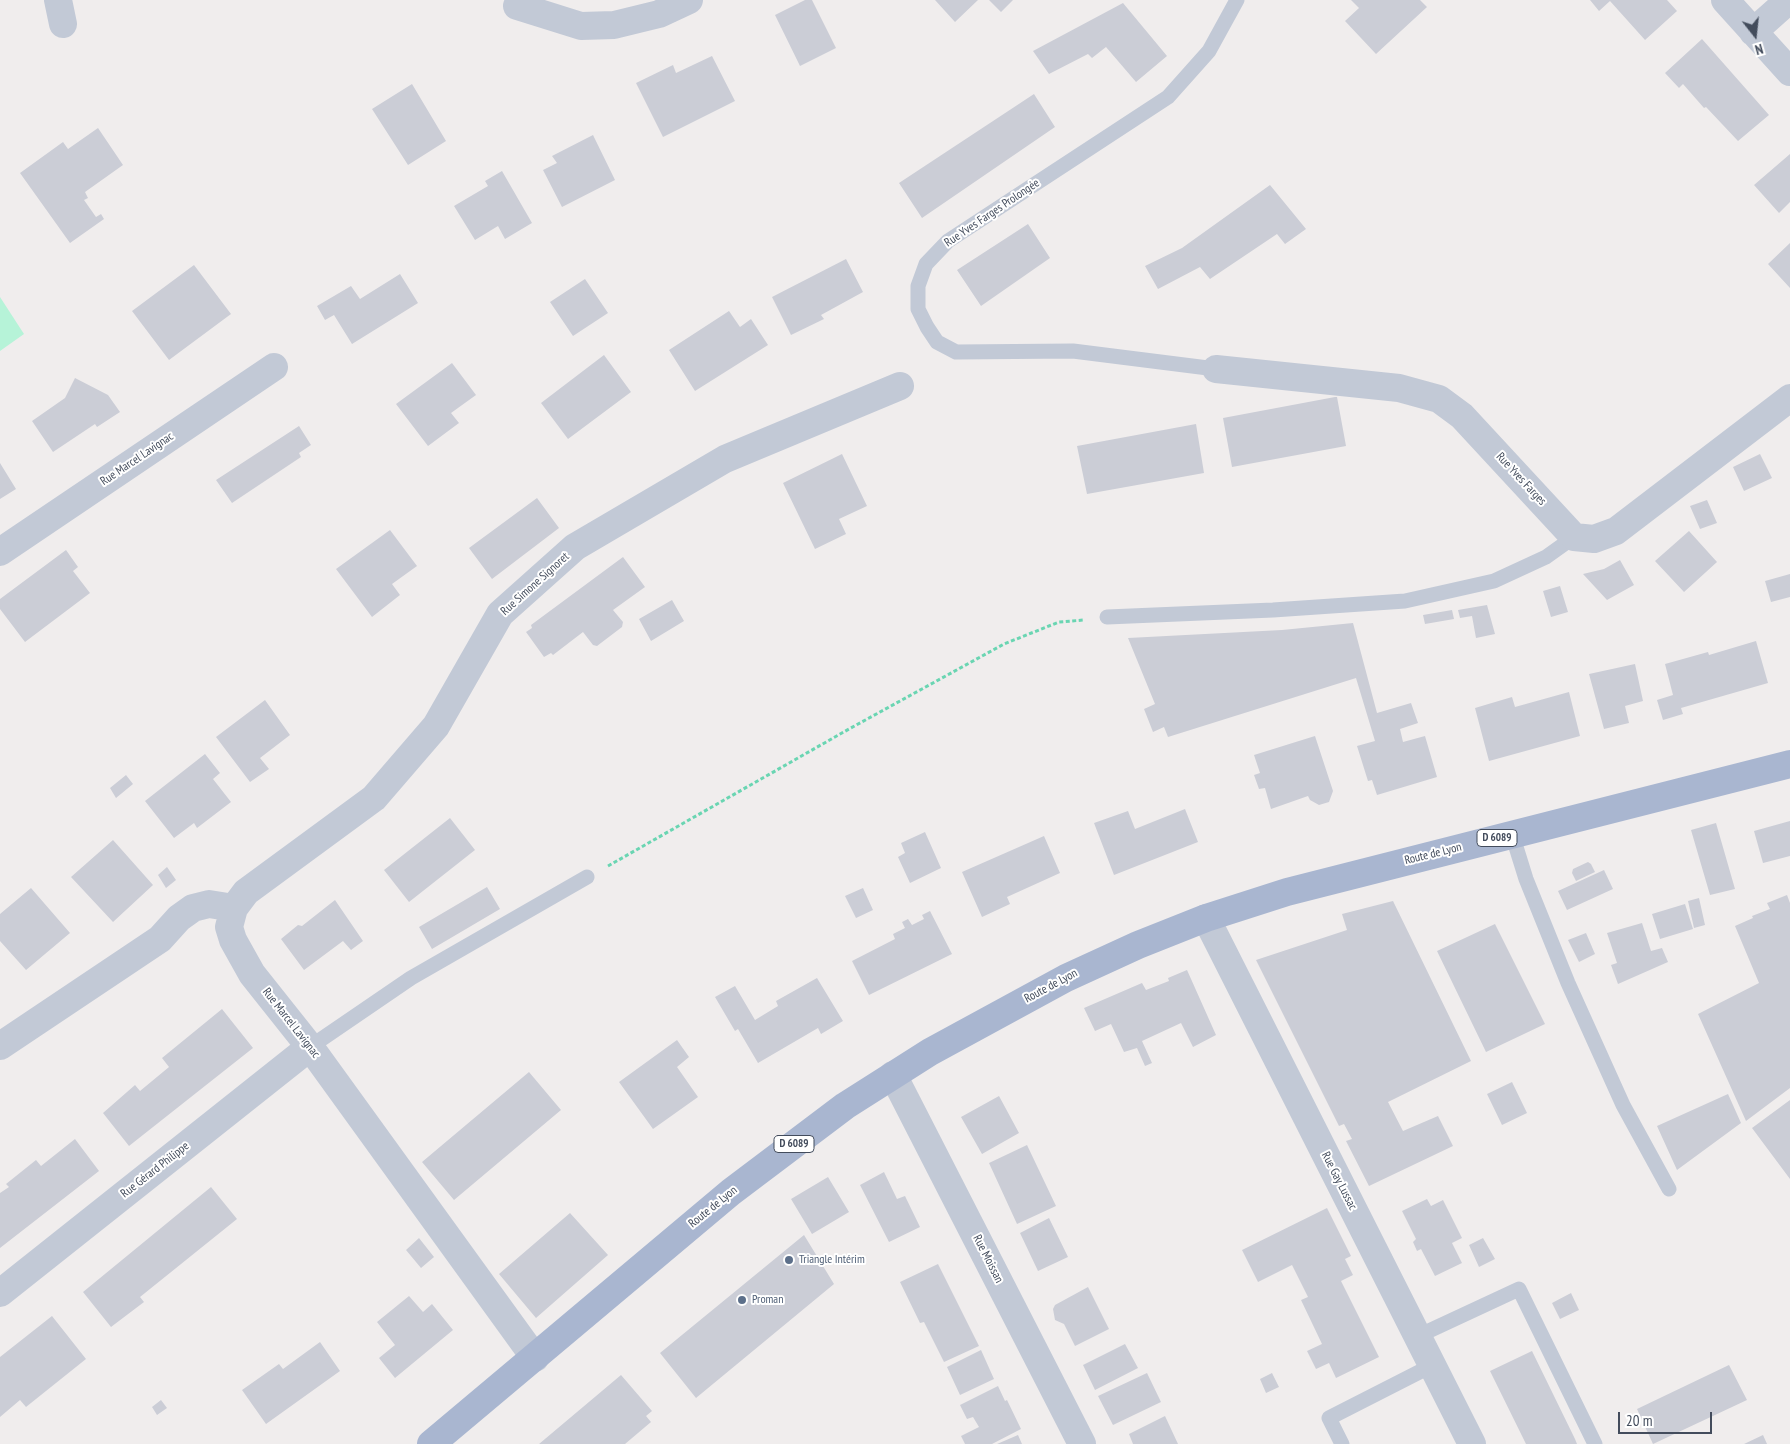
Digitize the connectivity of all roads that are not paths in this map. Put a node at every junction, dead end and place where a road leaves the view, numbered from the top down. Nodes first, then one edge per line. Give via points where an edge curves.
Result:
1 (689, 0) edge
2 (1237, 0) edge
3 (1725, 0) edge
4 (1789, 0) edge
5 (517, 6) dead end
6 (1753, 32) junction
7 (1790, 72) edge
8 (274, 367) dead end
9 (1216, 368) joint
10 (900, 386) dead end
11 (1790, 398) edge
12 (1574, 536) junction
13 (0, 552) edge
14 (1107, 618) road end
15 (1790, 764) edge
16 (1512, 834) junction
17 (587, 877) road end
18 (234, 908) junction
19 (1206, 918) junction
20 (0, 1046) edge
21 (310, 1047) junction
22 (893, 1075) junction
23 (1669, 1189) dead end
24 (0, 1293) edge
25 (1418, 1336) junction
26 (534, 1358) junction
27 (1433, 1365) junction
28 (431, 1444) edge
29 (1082, 1444) edge
30 (1342, 1444) edge
31 (1472, 1444) edge
32 (1595, 1444) edge

1 - 5 street via 659,14 614,25 581,26
2 - 9 lane, Rue Yves Farges Prolongée via 1209,51 1168,97 948,241 926,264 918,286 918,309 927,327 937,342 956,352 1073,351
3 - 6 street
4 - 6 street
6 - 7 street
8 - 13 street, Rue Marcel Lavignac
9 - 12 street, Rue Yves Farges via 1399,388 1439,399 1462,416
10 - 18 street, Rue Simone Signoret via 725,459 575,548 500,614 436,726 374,798 246,892
11 - 12 street via 1616,531 1594,539
12 - 14 lane via 1546,557 1494,581 1405,601
15 - 16 main road, Route de Lyon / D 6089
16 - 19 main road, Route de Lyon / D 6089 via 1287,892
16 - 23 lane via 1526,879 1568,983 1624,1105
17 - 21 lane via 411,978
18 - 20 street via 209,904 193,908 160,939
18 - 21 street, Rue Marcel Lavignac via 229,927 233,940 252,974
19 - 22 main road, Route de Lyon / D 6089 via 1066,978
19 - 25 street, Rue Gay Lussac
21 - 24 street, Rue Gérard Philippe
21 - 26 street, Rue Marcel Lavignac
22 - 26 main road, Route de Lyon / D 6089 via 845,1106 731,1192
22 - 29 street, Rue Moissan
25 - 27 street, Rue Gay Lussac
25 - 32 lane via 1519,1289
26 - 28 main road, Route de Lyon / D 6089
27 - 30 lane via 1329,1418
27 - 31 street, Rue Gay Lussac

